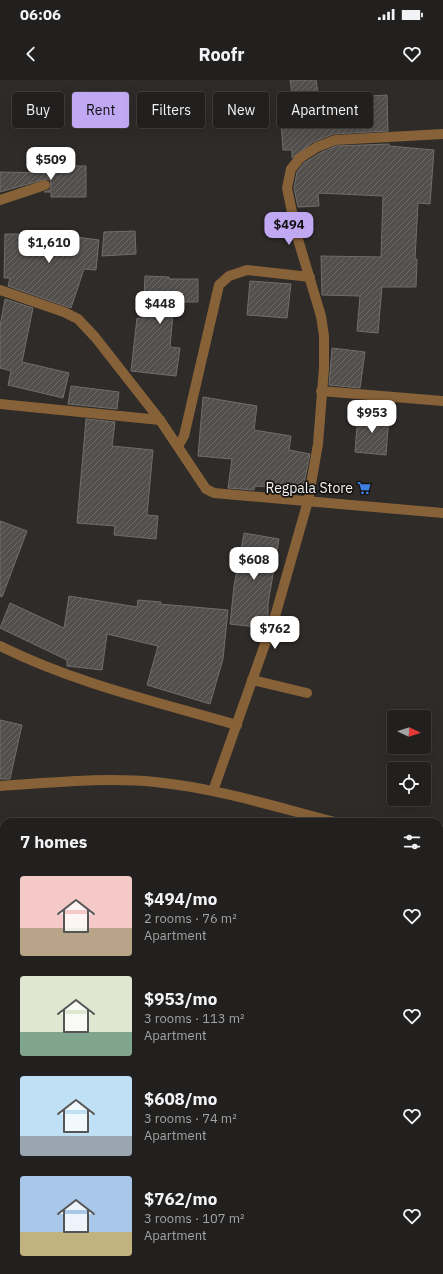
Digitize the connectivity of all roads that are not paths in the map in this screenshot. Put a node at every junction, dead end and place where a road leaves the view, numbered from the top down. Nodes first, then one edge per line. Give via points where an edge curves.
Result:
1 (443, 134) edge
2 (45, 185) dead end
3 (0, 200) edge
4 (310, 277) junction
5 (0, 290) edge
6 (321, 391) junction
7 (443, 401) edge
8 (0, 404) edge
9 (160, 420) junction
10 (178, 446) junction
11 (308, 501) junction
12 (443, 513) edge
13 (0, 646) edge
14 (252, 680) junction
15 (307, 693) dead end
16 (237, 724) junction
17 (0, 786) edge
18 (213, 791) junction
19 (320, 818) edge

1 - 4 street via 334,140 300,158 291,169 287,188 297,236
2 - 3 street
4 - 6 street via 324,336
4 - 10 street via 247,270 229,276 219,285 184,436
5 - 9 street via 78,319
6 - 7 street
6 - 11 street via 318,444
8 - 9 street
9 - 10 street
10 - 11 street via 198,480 214,493
11 - 12 street
11 - 14 street via 276,613
13 - 16 street via 81,680
14 - 15 street
14 - 16 street
16 - 18 street
17 - 18 street via 90,781 154,782
18 - 19 street

